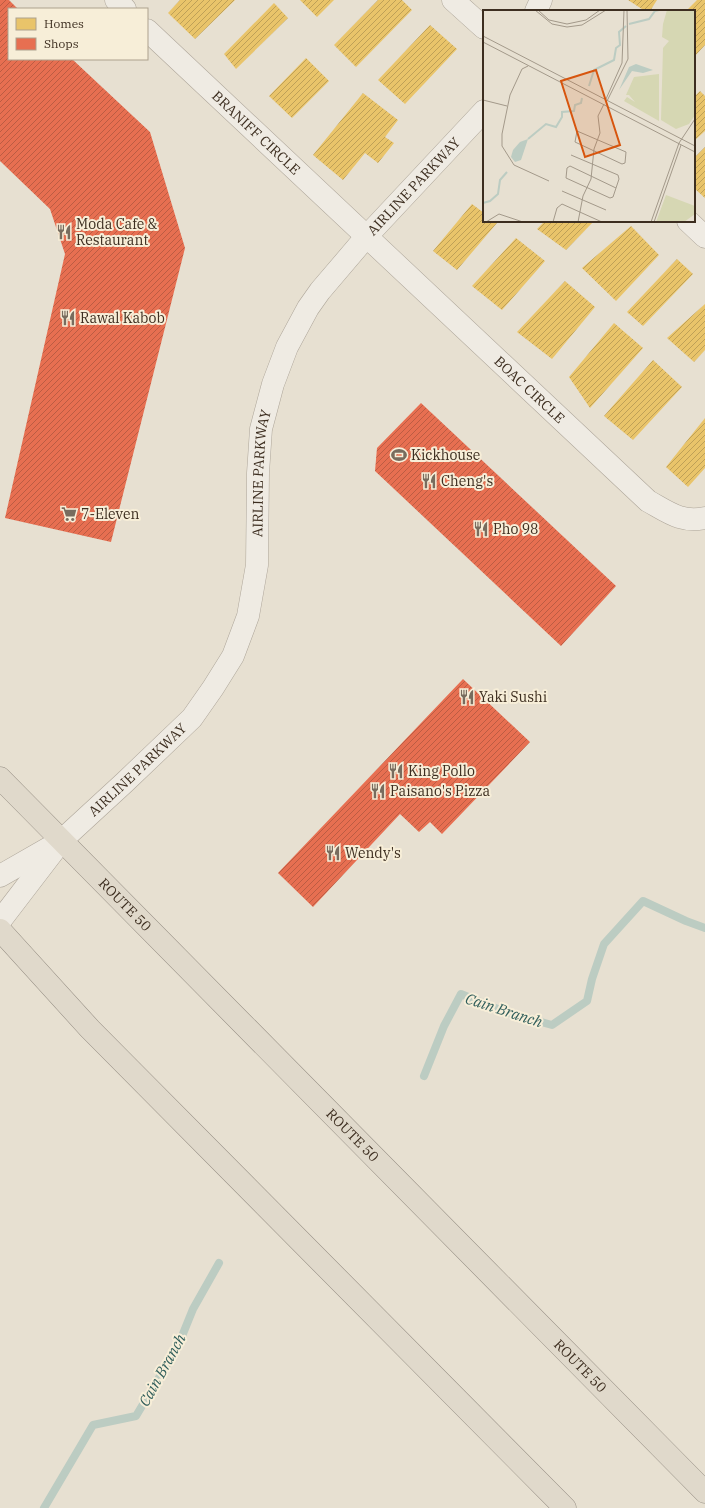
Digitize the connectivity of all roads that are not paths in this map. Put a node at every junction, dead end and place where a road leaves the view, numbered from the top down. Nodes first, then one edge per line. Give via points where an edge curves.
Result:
1 (116, 0) edge
2 (454, 0) edge
3 (541, 0) edge
4 (124, 8) edge
5 (536, 10) edge
6 (483, 27) edge
7 (148, 31) edge
8 (483, 113) edge
9 (689, 222) edge
10 (366, 237) junction
11 (705, 237) edge
12 (705, 518) edge
13 (0, 778) edge
14 (62, 840) junction
15 (0, 876) edge
16 (0, 922) edge
17 (0, 930) edge
18 (705, 1492) edge
19 (565, 1508) edge

1 - 4 street
2 - 6 street
3 - 5 street
7 - 10 street, BRANIFF CIRCLE
8 - 10 street, AIRLINE PARKWAY
9 - 11 street
10 - 12 street, BOAC CIRCLE via 648,501 678,518
10 - 14 street, AIRLINE PARKWAY via 308,308 287,347 273,384 261,429 257,565 248,616 233,656 192,718
13 - 14 highway, ROUTE 50
14 - 15 street
14 - 16 street
14 - 18 highway, ROUTE 50
17 - 19 highway via 90,1029

